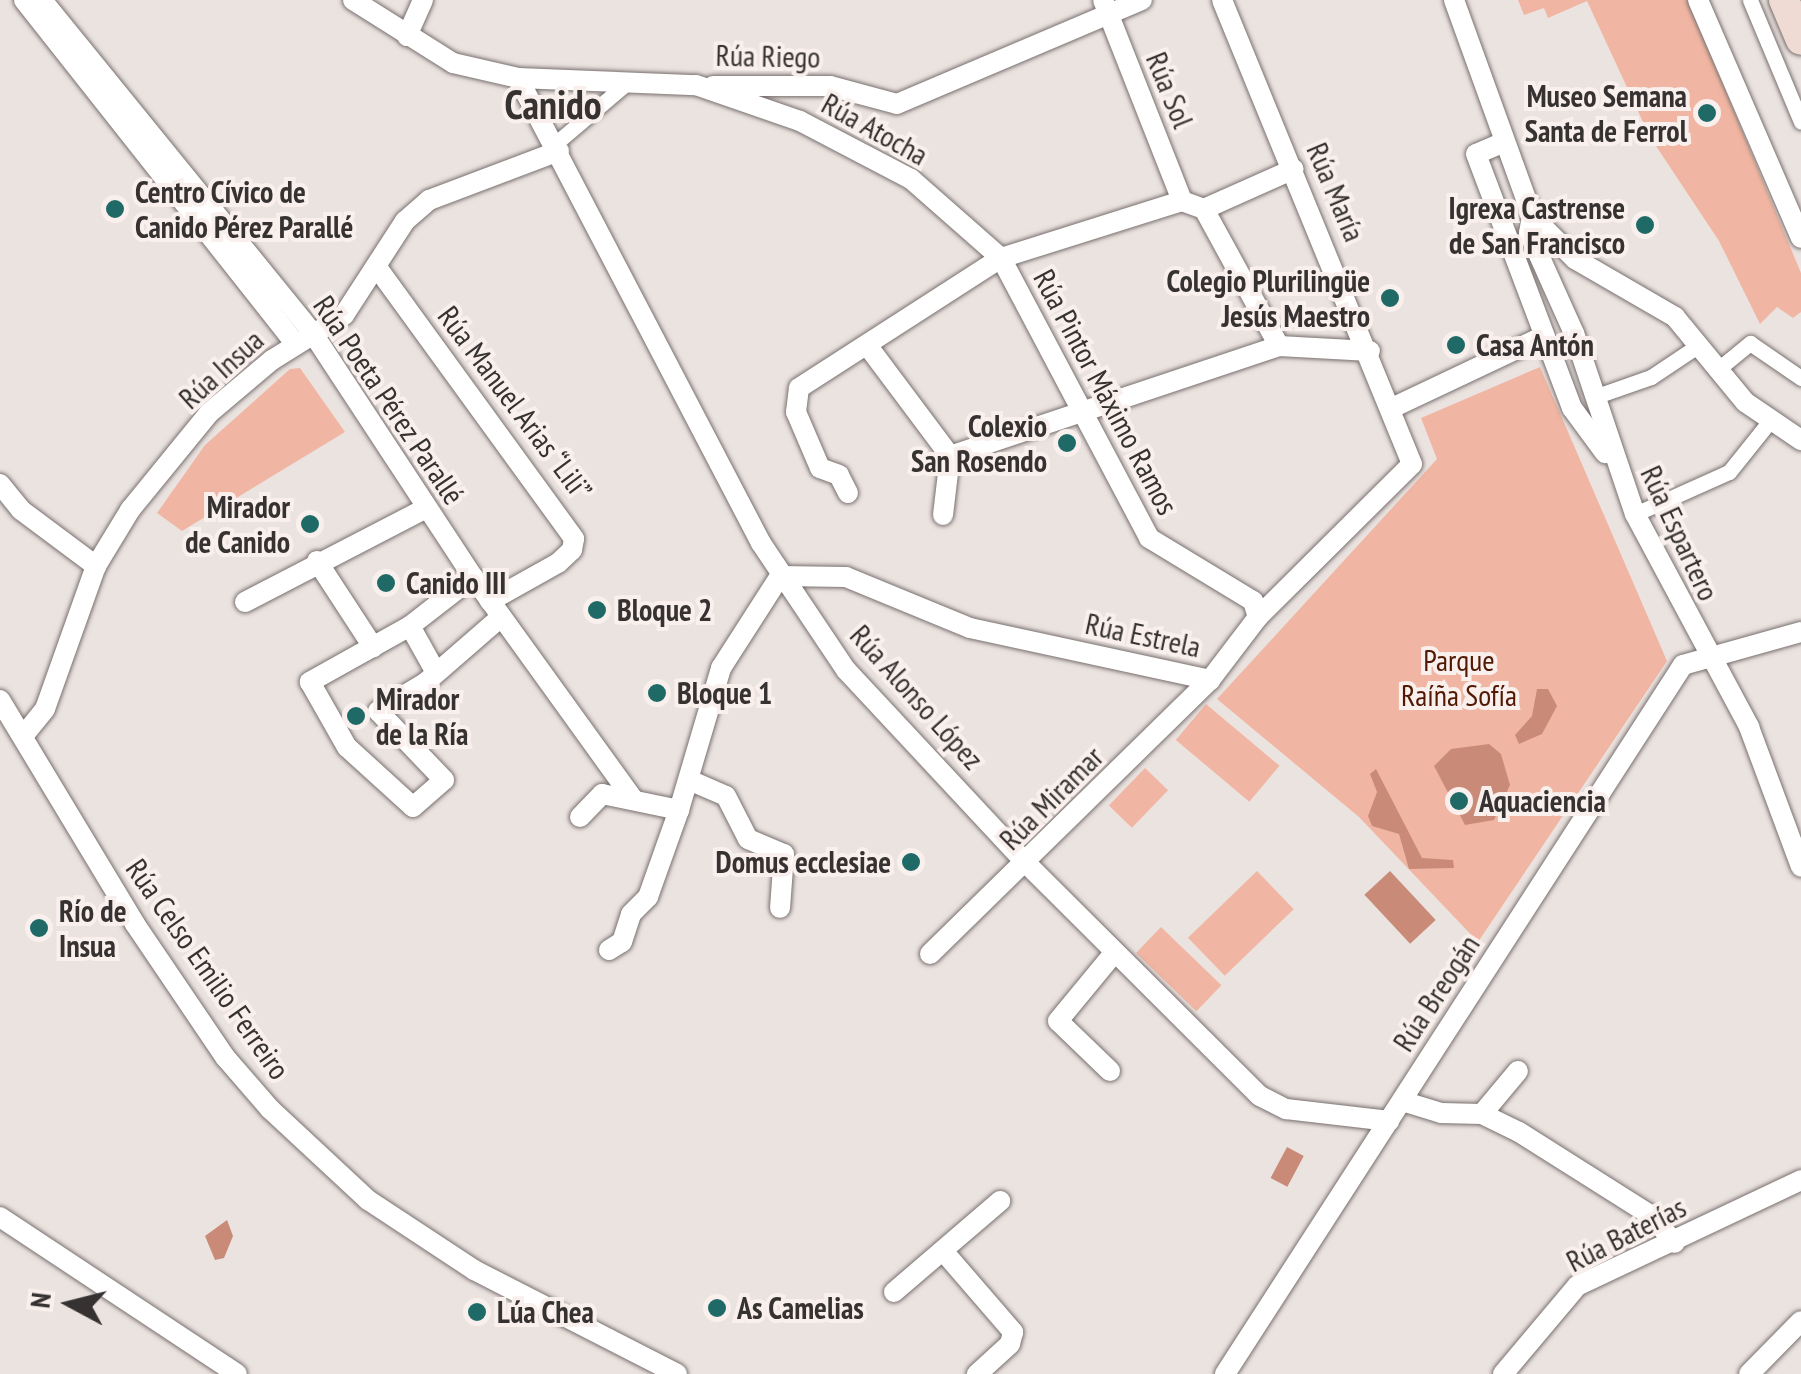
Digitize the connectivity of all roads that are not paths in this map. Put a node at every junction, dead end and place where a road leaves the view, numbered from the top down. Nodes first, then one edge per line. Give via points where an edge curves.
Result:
1 (24, 0) edge
2 (42, 0) edge
3 (352, 0) edge
4 (423, 0) edge
5 (1142, 0) edge
6 (1222, 0) edge
7 (1454, 0) edge
8 (1698, 0) edge
9 (1750, 0) edge
10 (1784, 0) edge
11 (1105, 7) edge
12 (407, 36) junction
13 (1801, 40) edge
14 (518, 78) junction
15 (628, 82) junction
16 (696, 86) junction
17 (1801, 122) edge
18 (1502, 143) junction
19 (558, 147) junction
20 (1294, 169) junction
21 (1182, 201) junction
22 (1204, 209) junction
23 (1532, 216) junction
24 (1801, 238) edge
25 (1001, 258) junction
26 (376, 266) junction
27 (1542, 337) junction
28 (305, 340) junction
29 (867, 345) junction
30 (1698, 345) junction
31 (1279, 346) junction
32 (1370, 352) junction
33 (1717, 370) junction
34 (1801, 378) edge
35 (1594, 397) junction
36 (1394, 407) junction
37 (1084, 416) junction
38 (1769, 422) junction
39 (1801, 440) edge
40 (950, 456) junction
41 (1616, 467) junction
42 (0, 484) edge
43 (848, 493) dead end
44 (426, 508) junction
45 (1635, 514) junction
46 (943, 515) dead end
47 (317, 560) junction
48 (96, 566) junction
49 (780, 576) junction
50 (474, 578) junction
51 (245, 602) dead end
52 (496, 609) junction
53 (1258, 616) junction
54 (410, 626) junction
55 (1801, 632) edge
56 (373, 647) junction
57 (1706, 655) junction
58 (434, 669) junction
59 (1210, 680) junction
60 (0, 700) edge
61 (24, 735) junction
62 (689, 780) junction
63 (634, 800) junction
64 (679, 810) junction
65 (580, 817) dead end
66 (1028, 865) junction
67 (1801, 868) edge
68 (780, 908) dead end
69 (609, 950) dead end
70 (1114, 952) junction
71 (930, 954) dead end
72 (1110, 1071) dead end
73 (1518, 1071) dead end
74 (1402, 1101) junction
75 (1482, 1114) junction
76 (1390, 1121) junction
77 (1801, 1180) edge
78 (1000, 1201) dead end
79 (0, 1217) edge
80 (1675, 1243) junction
81 (944, 1252) junction
82 (894, 1292) dead end
83 (1801, 1321) edge
84 (237, 1374) edge
85 (677, 1374) edge
86 (977, 1374) edge
87 (1226, 1374) edge
88 (1502, 1374) edge
89 (1748, 1374) edge

1 - 28 street, Rúa Poeta Pérez Parallé
2 - 28 street, Rúa Poeta Pérez Parallé
3 - 12 street, Rúa Atocha
4 - 12 street
5 - 11 street
6 - 20 street, Rúa María
7 - 18 street via 1494,103
8 - 24 street
9 - 17 street
10 - 13 main road
11 - 16 street, Rúa Riego via 897,104 830,86
11 - 21 street, Rúa Sol
12 - 14 street, Rúa Atocha via 453,63
14 - 15 street, Rúa Atocha
14 - 19 street, Rúa Alonso López
15 - 16 street, Rúa Atocha
15 - 19 street
16 - 25 street, Rúa Atocha via 800,121 911,179
18 - 23 street
18 - 27 street via 1476,154
19 - 26 street, Rúa Insua via 429,200
19 - 49 street, Rúa Alonso López
20 - 22 street
20 - 32 street, Rúa María
21 - 22 street
21 - 25 street
22 - 31 street
23 - 30 street via 1575,259 1675,318
23 - 35 street, Rúa Espartero via 1529,233
25 - 29 street
25 - 37 street, Rúa Pintor Máximo Ramos
26 - 28 street, Rúa Insua via 344,315
26 - 52 street, Rúa Manuel Arias “Lili” via 574,539 558,563
27 - 36 street
27 - 41 street via 1572,408
28 - 44 street, Rúa Poeta Pérez Parallé
28 - 48 street, Rúa Insua via 210,413 130,510
29 - 40 street
29 - 43 street via 799,388 795,400 820,468 839,476
30 - 33 street
30 - 35 street via 1651,376
31 - 32 street
31 - 37 street
32 - 36 street, Rúa María
33 - 34 street via 1750,343
33 - 38 street
35 - 41 street, Rúa Espartero
36 - 53 street, Rúa Estrela via 1412,464
37 - 40 street
37 - 53 street, Rúa Pintor Máximo Ramos via 1149,538 1253,601
38 - 39 street
38 - 45 street via 1728,472
40 - 46 street
41 - 45 street, Rúa Espartero
42 - 48 street via 21,510
44 - 47 street
44 - 50 street, Rúa Poeta Pérez Parallé
45 - 57 street, Rúa Espartero
47 - 51 street
47 - 56 street
48 - 61 street, Rúa Insua via 45,709
49 - 59 street, Rúa Estrela via 846,576 970,628
49 - 62 street via 722,668
49 - 66 street, Rúa Alonso López via 846,670
50 - 52 street, Rúa Poeta Pérez Parallé
50 - 54 street
52 - 58 street
52 - 63 street, Rúa Poeta Pérez Parallé
53 - 59 street, Rúa Estrela
54 - 56 street
54 - 58 street
55 - 57 street
56 - 58 street via 310,682 347,748 413,808 444,780 378,712 425,683
57 - 67 street, Rúa Espartero via 1749,727
57 - 74 street, Rúa Breogán via 1683,665
59 - 66 street, Rúa Miramar
60 - 61 street, Rúa Celso Emilio Ferreiro
61 - 85 street, Rúa Celso Emilio Ferreiro via 135,924 226,1058 270,1110 368,1200 459,1260
62 - 64 street
62 - 68 street via 726,796 748,838 784,854
63 - 64 street
63 - 65 street via 602,794
64 - 69 street via 648,897 631,914 622,942
66 - 70 street, Rúa Alonso López
66 - 71 street, Rúa Miramar
70 - 72 street via 1058,1020
70 - 76 street, Rúa Alonso López via 1260,1096 1286,1109
73 - 75 street
74 - 75 street via 1441,1113
74 - 76 street, Rúa Breogán
75 - 80 street via 1652,1216
76 - 87 street, Rúa Breogán
77 - 80 street, Rúa Baterías
78 - 81 street
79 - 84 street
80 - 88 street, Rúa Baterías via 1577,1286
81 - 82 street
81 - 86 street via 1013,1332 1010,1344
83 - 89 street

